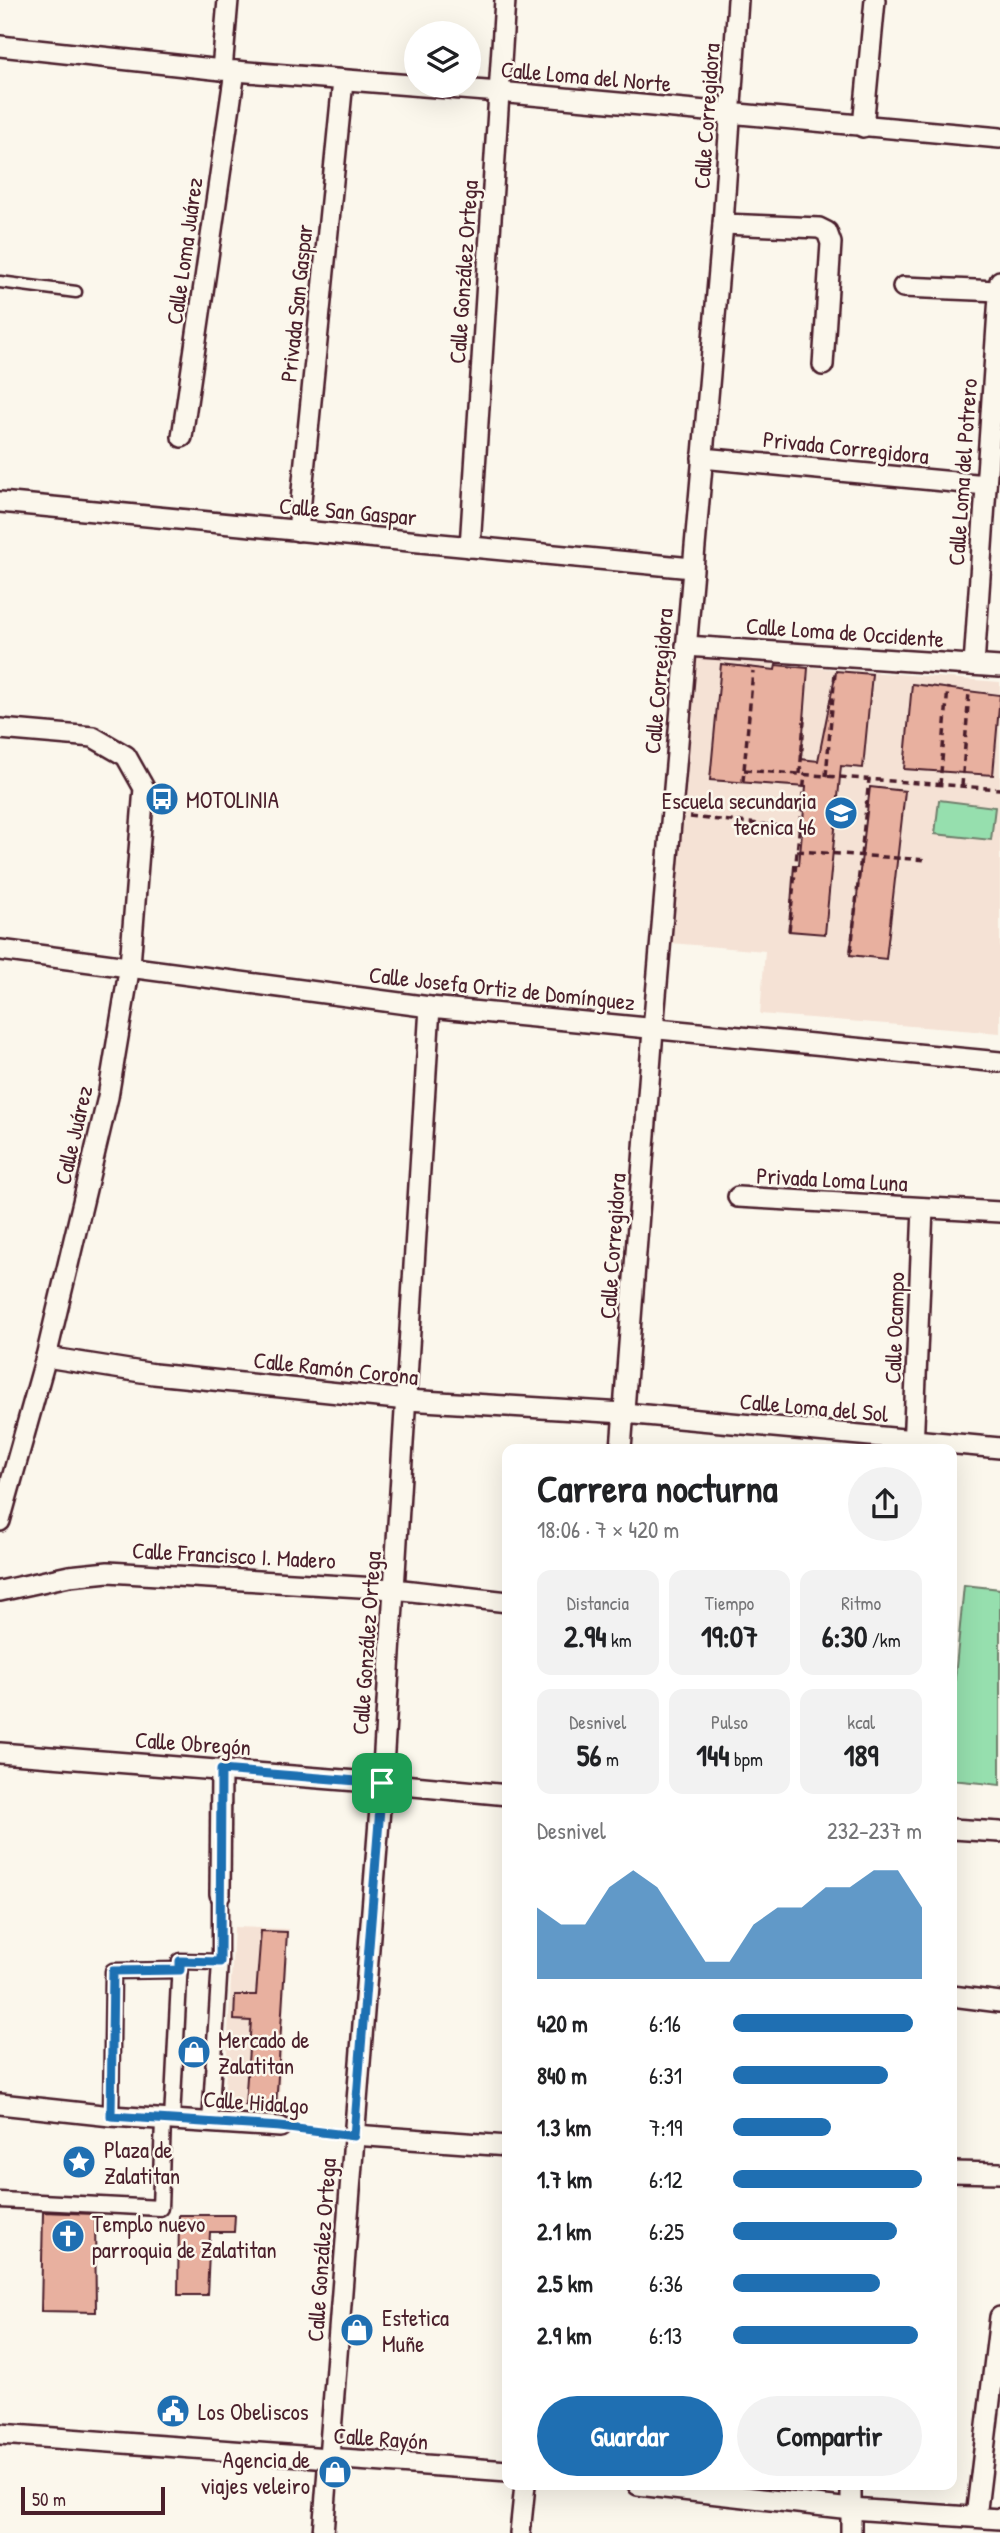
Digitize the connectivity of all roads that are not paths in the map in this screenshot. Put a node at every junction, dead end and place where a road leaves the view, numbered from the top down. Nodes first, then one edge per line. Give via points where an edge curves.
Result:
1 (228, 0) edge
2 (505, 0) edge
3 (738, 0) edge
4 (875, 0) edge
5 (0, 46) edge
6 (228, 71) junction
7 (343, 80) junction
8 (499, 92) junction
9 (731, 115) junction
10 (863, 127) junction
11 (1000, 138) edge
12 (723, 224) junction
13 (0, 282) edge
14 (1000, 286) edge
15 (903, 287) dead end
16 (76, 292) dead end
17 (823, 365) dead end
18 (996, 370) edge
19 (182, 438) dead end
20 (702, 457) junction
21 (986, 485) junction
22 (0, 502) edge
23 (992, 513) edge
24 (298, 531) junction
25 (470, 547) junction
26 (692, 568) junction
27 (686, 646) junction
28 (974, 665) junction
29 (1000, 667) edge
30 (0, 729) edge
31 (0, 950) edge
32 (130, 965) junction
33 (430, 1007) junction
34 (653, 1030) junction
35 (1000, 1062) edge
36 (738, 1198) dead end
37 (923, 1209) junction
38 (1000, 1212) edge
39 (46, 1357) junction
40 (407, 1400) junction
41 (624, 1413) junction
42 (621, 1444) edge
43 (904, 1444) edge
44 (913, 1444) edge
45 (957, 1447) edge
46 (1000, 1448) edge
47 (0, 1521) edge
48 (394, 1589) junction
49 (0, 1591) edge
50 (502, 1601) edge
51 (0, 1753) edge
52 (221, 1770) junction
53 (382, 1783) junction
54 (502, 1794) edge
55 (957, 1829) edge
56 (1000, 1832) edge
57 (220, 1894) joint
58 (220, 1962) junction
59 (180, 1970) junction
60 (957, 1997) edge
61 (1000, 2001) edge
62 (0, 2104) edge
63 (111, 2116) junction
64 (167, 2120) junction
65 (209, 2123) junction
66 (280, 2127) road end
67 (354, 2136) junction
68 (502, 2146) edge
69 (957, 2172) edge
70 (1000, 2173) edge
71 (0, 2200) edge
72 (1000, 2317) edge
73 (0, 2434) edge
74 (330, 2459) junction
75 (502, 2471) edge
76 (524, 2490) edge
77 (682, 2490) edge
78 (851, 2490) edge
79 (851, 2509) junction
80 (976, 2517) junction
81 (1000, 2519) edge
82 (323, 2533) edge
83 (520, 2533) edge
84 (851, 2533) edge

1 - 6 street, Calle Loma Juárez
2 - 8 street, Calle González Ortega
3 - 9 street, Calle Corregidora
4 - 10 street
5 - 6 street, Calle Loma del Norte
6 - 7 street, Calle Loma del Norte
6 - 19 street, Calle Loma Juárez
7 - 8 street, Calle Loma del Norte
7 - 24 street, Privada San Gaspar
8 - 9 street, Calle Loma del Norte
8 - 25 street, Calle González Ortega
9 - 10 street, Calle Loma del Norte
9 - 12 street, Calle Corregidora
10 - 11 street, Calle Loma del Norte
12 - 17 street via 827,232 831,243
12 - 20 street, Calle Corregidora
13 - 16 lane
14 - 15 street
14 - 18 street, Calle Loma del Potrero
18 - 21 street, Calle Loma del Potrero
20 - 21 street, Privada Corregidora
20 - 26 street, Calle Corregidora
21 - 23 street, Calle Loma del Potrero
22 - 24 street, Calle San Gaspar
23 - 28 street, Calle Loma del Potrero
24 - 25 street, Calle San Gaspar
25 - 26 street, Calle San Gaspar
26 - 27 street, Calle Corregidora
27 - 28 street, Calle Loma de Occidente
27 - 34 street, Calle Corregidora
28 - 29 street, Calle Loma de Occidente
30 - 32 street, Calle Juárez via 93,737 126,756 144,788
31 - 32 street, Calle Josefa Ortiz de Domínguez
32 - 33 street, Calle Josefa Ortiz de Domínguez
32 - 39 street, Calle Juárez via 108,1097
33 - 34 street, Calle Josefa Ortiz de Domínguez
33 - 40 street, Calle González Ortega
34 - 35 street, Calle Josefa Ortiz de Domínguez
34 - 41 street, Calle Corregidora
36 - 37 street, Privada Loma Luna
37 - 38 street, Privada Loma Luna
37 - 44 street, Calle Ocampo
39 - 40 street, Calle Ramón Corona via 154,1374
39 - 47 street, Calle Juárez
40 - 41 street, Calle Ramón Corona
40 - 48 street, Calle González Ortega
41 - 42 street, Calle Corregidora
41 - 43 street, Calle Loma del Sol
45 - 46 street, Calle Loma del Sol
48 - 49 street, Calle Francisco I. Madero via 108,1572
48 - 50 street, Calle Francisco I. Madero
48 - 53 street, Calle González Ortega
51 - 52 street, Calle Obregón
52 - 53 street, Calle Obregón
52 - 57 street
53 - 54 street, Calle Obregón
53 - 67 street, Calle González Ortega
55 - 56 street
57 - 58 street
58 - 59 street via 180,1961
58 - 65 street
59 - 63 street via 113,1971
59 - 64 street
60 - 61 street
62 - 63 street, Calle Hidalgo
63 - 64 street, Calle Hidalgo
64 - 65 street, Calle Hidalgo
64 - 71 street via 160,2208
65 - 66 street, Calle Hidalgo
67 - 68 street
67 - 74 street, Calle González Ortega
69 - 70 street
72 - 80 street
73 - 74 street, Calle Rayón
74 - 75 street, Calle Rayón
74 - 82 street, Calle González Ortega
76 - 83 street
77 - 79 street
78 - 79 street
79 - 80 street
79 - 84 street
80 - 81 street

